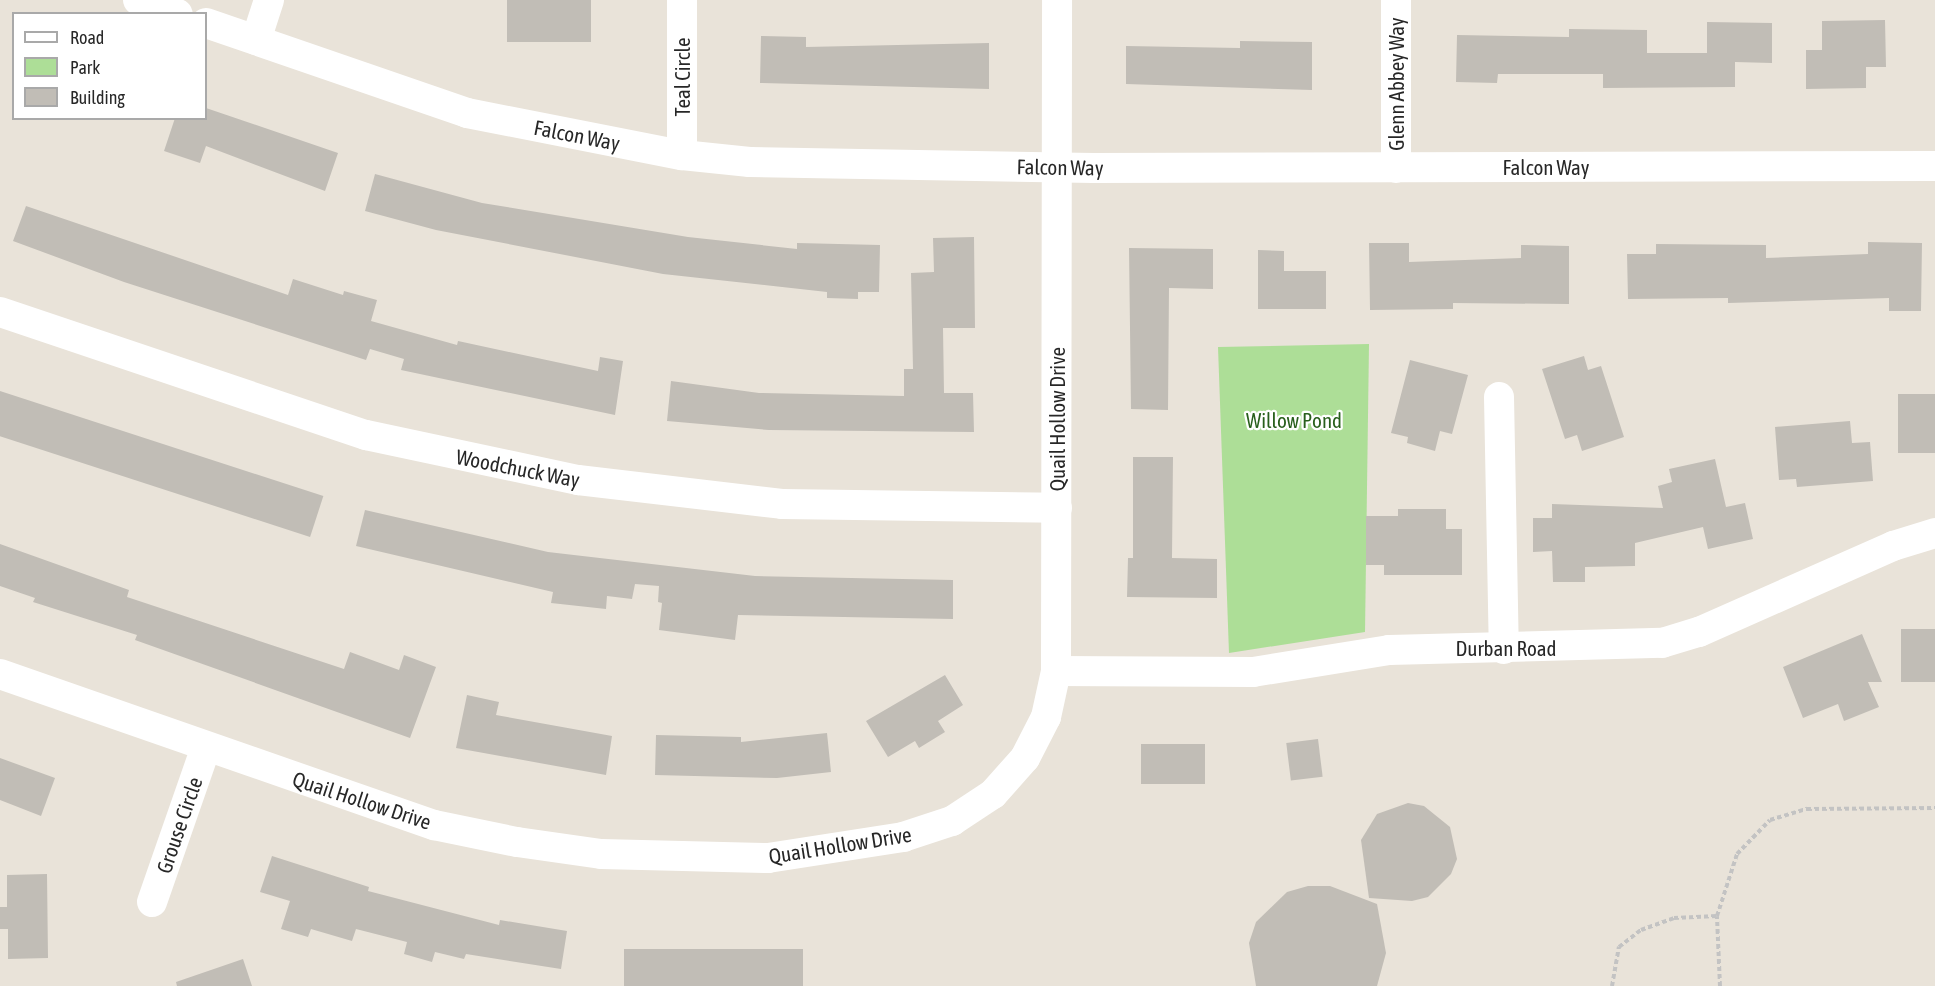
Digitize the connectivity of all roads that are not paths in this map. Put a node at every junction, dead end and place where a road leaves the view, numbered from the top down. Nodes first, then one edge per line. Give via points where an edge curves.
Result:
1 (138, 0) edge
2 (269, 0) edge
3 (682, 0) edge
4 (1058, 0) edge
5 (1396, 0) edge
6 (172, 12) edge
7 (207, 23) edge
8 (256, 40) junction
9 (682, 155) junction
10 (1935, 166) edge
11 (1057, 167) junction
12 (1396, 168) junction
13 (0, 312) edge
14 (1499, 397) dead end
15 (1057, 508) junction
16 (1935, 533) edge
17 (1504, 648) junction
18 (1056, 671) junction
19 (0, 674) edge
20 (206, 747) junction
21 (152, 902) dead end

1 - 6 street
2 - 8 street
3 - 9 street, Teal Circle
4 - 11 street, Quail Hollow Drive
5 - 12 street, Glenn Abbey Way
7 - 8 street, Falcon Way
8 - 9 street, Falcon Way via 467,113
9 - 11 street, Falcon Way via 822,165
10 - 12 street, Falcon Way
11 - 12 street, Falcon Way
11 - 15 street, Quail Hollow Drive
13 - 15 street, Woodchuck Way via 366,435 566,478 681,496 782,504
14 - 17 street
15 - 18 street, Quail Hollow Drive
16 - 17 street, Durban Road via 1893,546 1699,632 1662,643
17 - 18 street, Durban Road via 1389,650 1253,672
18 - 20 street, Quail Hollow Drive via 1046,717 1025,758 985,800 952,821 903,837 768,858 600,854 486,836 434,825
19 - 20 street, Quail Hollow Drive
20 - 21 street, Grouse Circle

